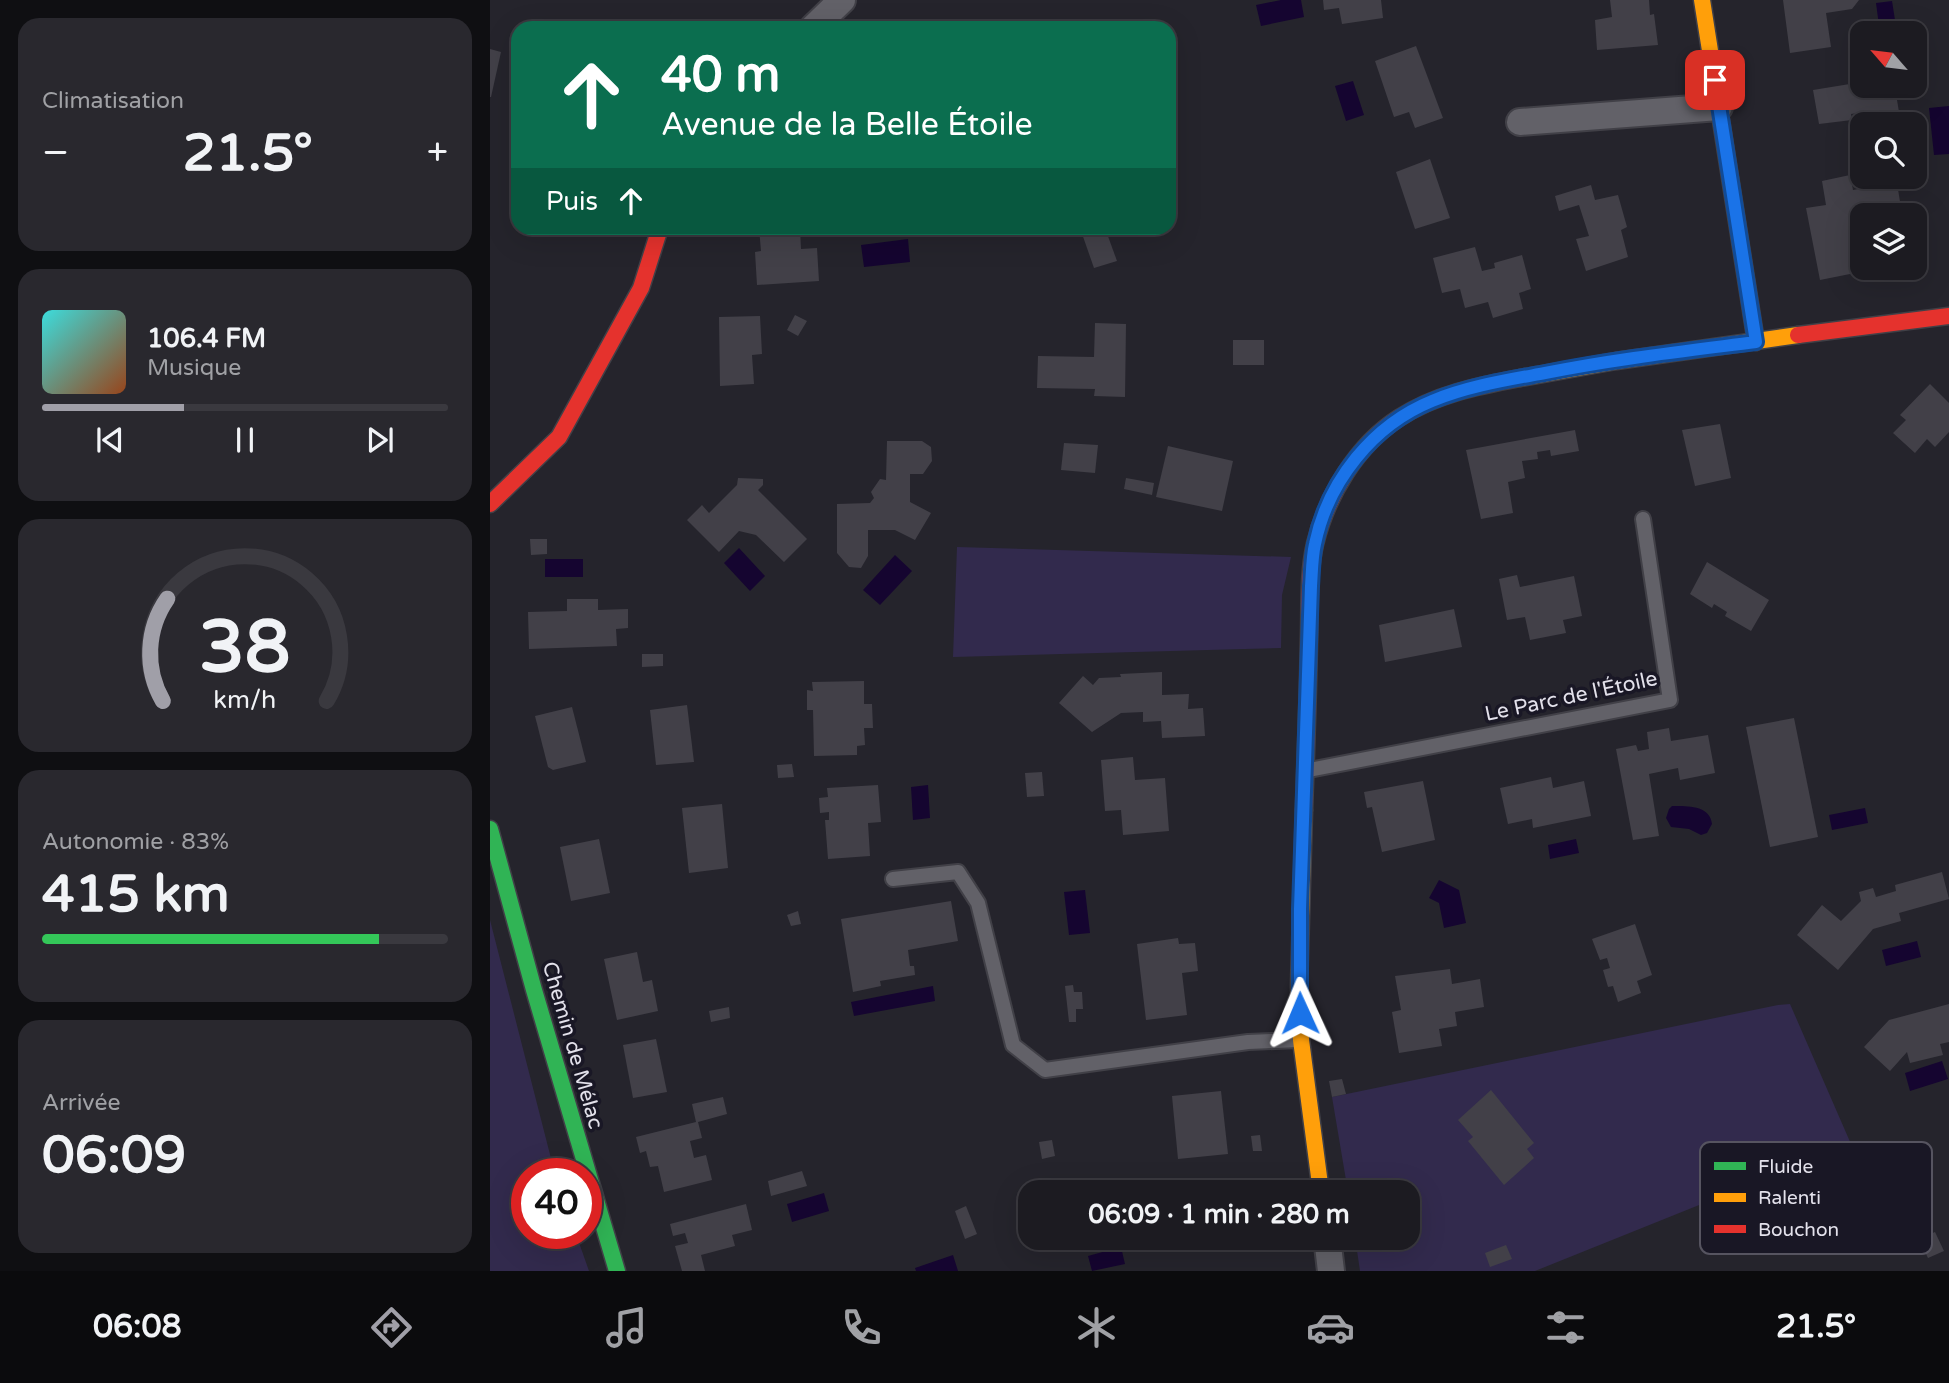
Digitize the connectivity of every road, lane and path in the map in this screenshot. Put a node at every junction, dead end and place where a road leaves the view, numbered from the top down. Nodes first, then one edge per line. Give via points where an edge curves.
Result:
1 (842, 0) edge
2 (1702, 0) edge
3 (820, 21) edge
4 (1719, 107) junction
5 (1520, 122) dead end
6 (658, 235) edge
7 (1949, 316) edge
8 (1756, 342) junction
9 (490, 504) edge
10 (1643, 519) dead end
11 (1305, 770) junction
12 (490, 829) edge
13 (893, 878) dead end
14 (1301, 1040) junction
15 (1319, 1180) edge
16 (1329, 1250) edge
17 (617, 1271) edge
18 (1331, 1271) edge

1 - 3 street
2 - 4 street
4 - 5 street
4 - 8 street
6 - 9 street via 641,288 559,437
7 - 8 street
8 - 11 street via 1559,370 1470,388 1397,419 1367,445 1342,476 1325,509 1315,545
10 - 11 lane, Le Parc de l'Étoile via 1671,700
11 - 14 street
12 - 17 street, Chemin de Mélac
13 - 14 lane via 958,872 978,903 1013,1045 1045,1070 1248,1042
14 - 15 street
16 - 18 street

